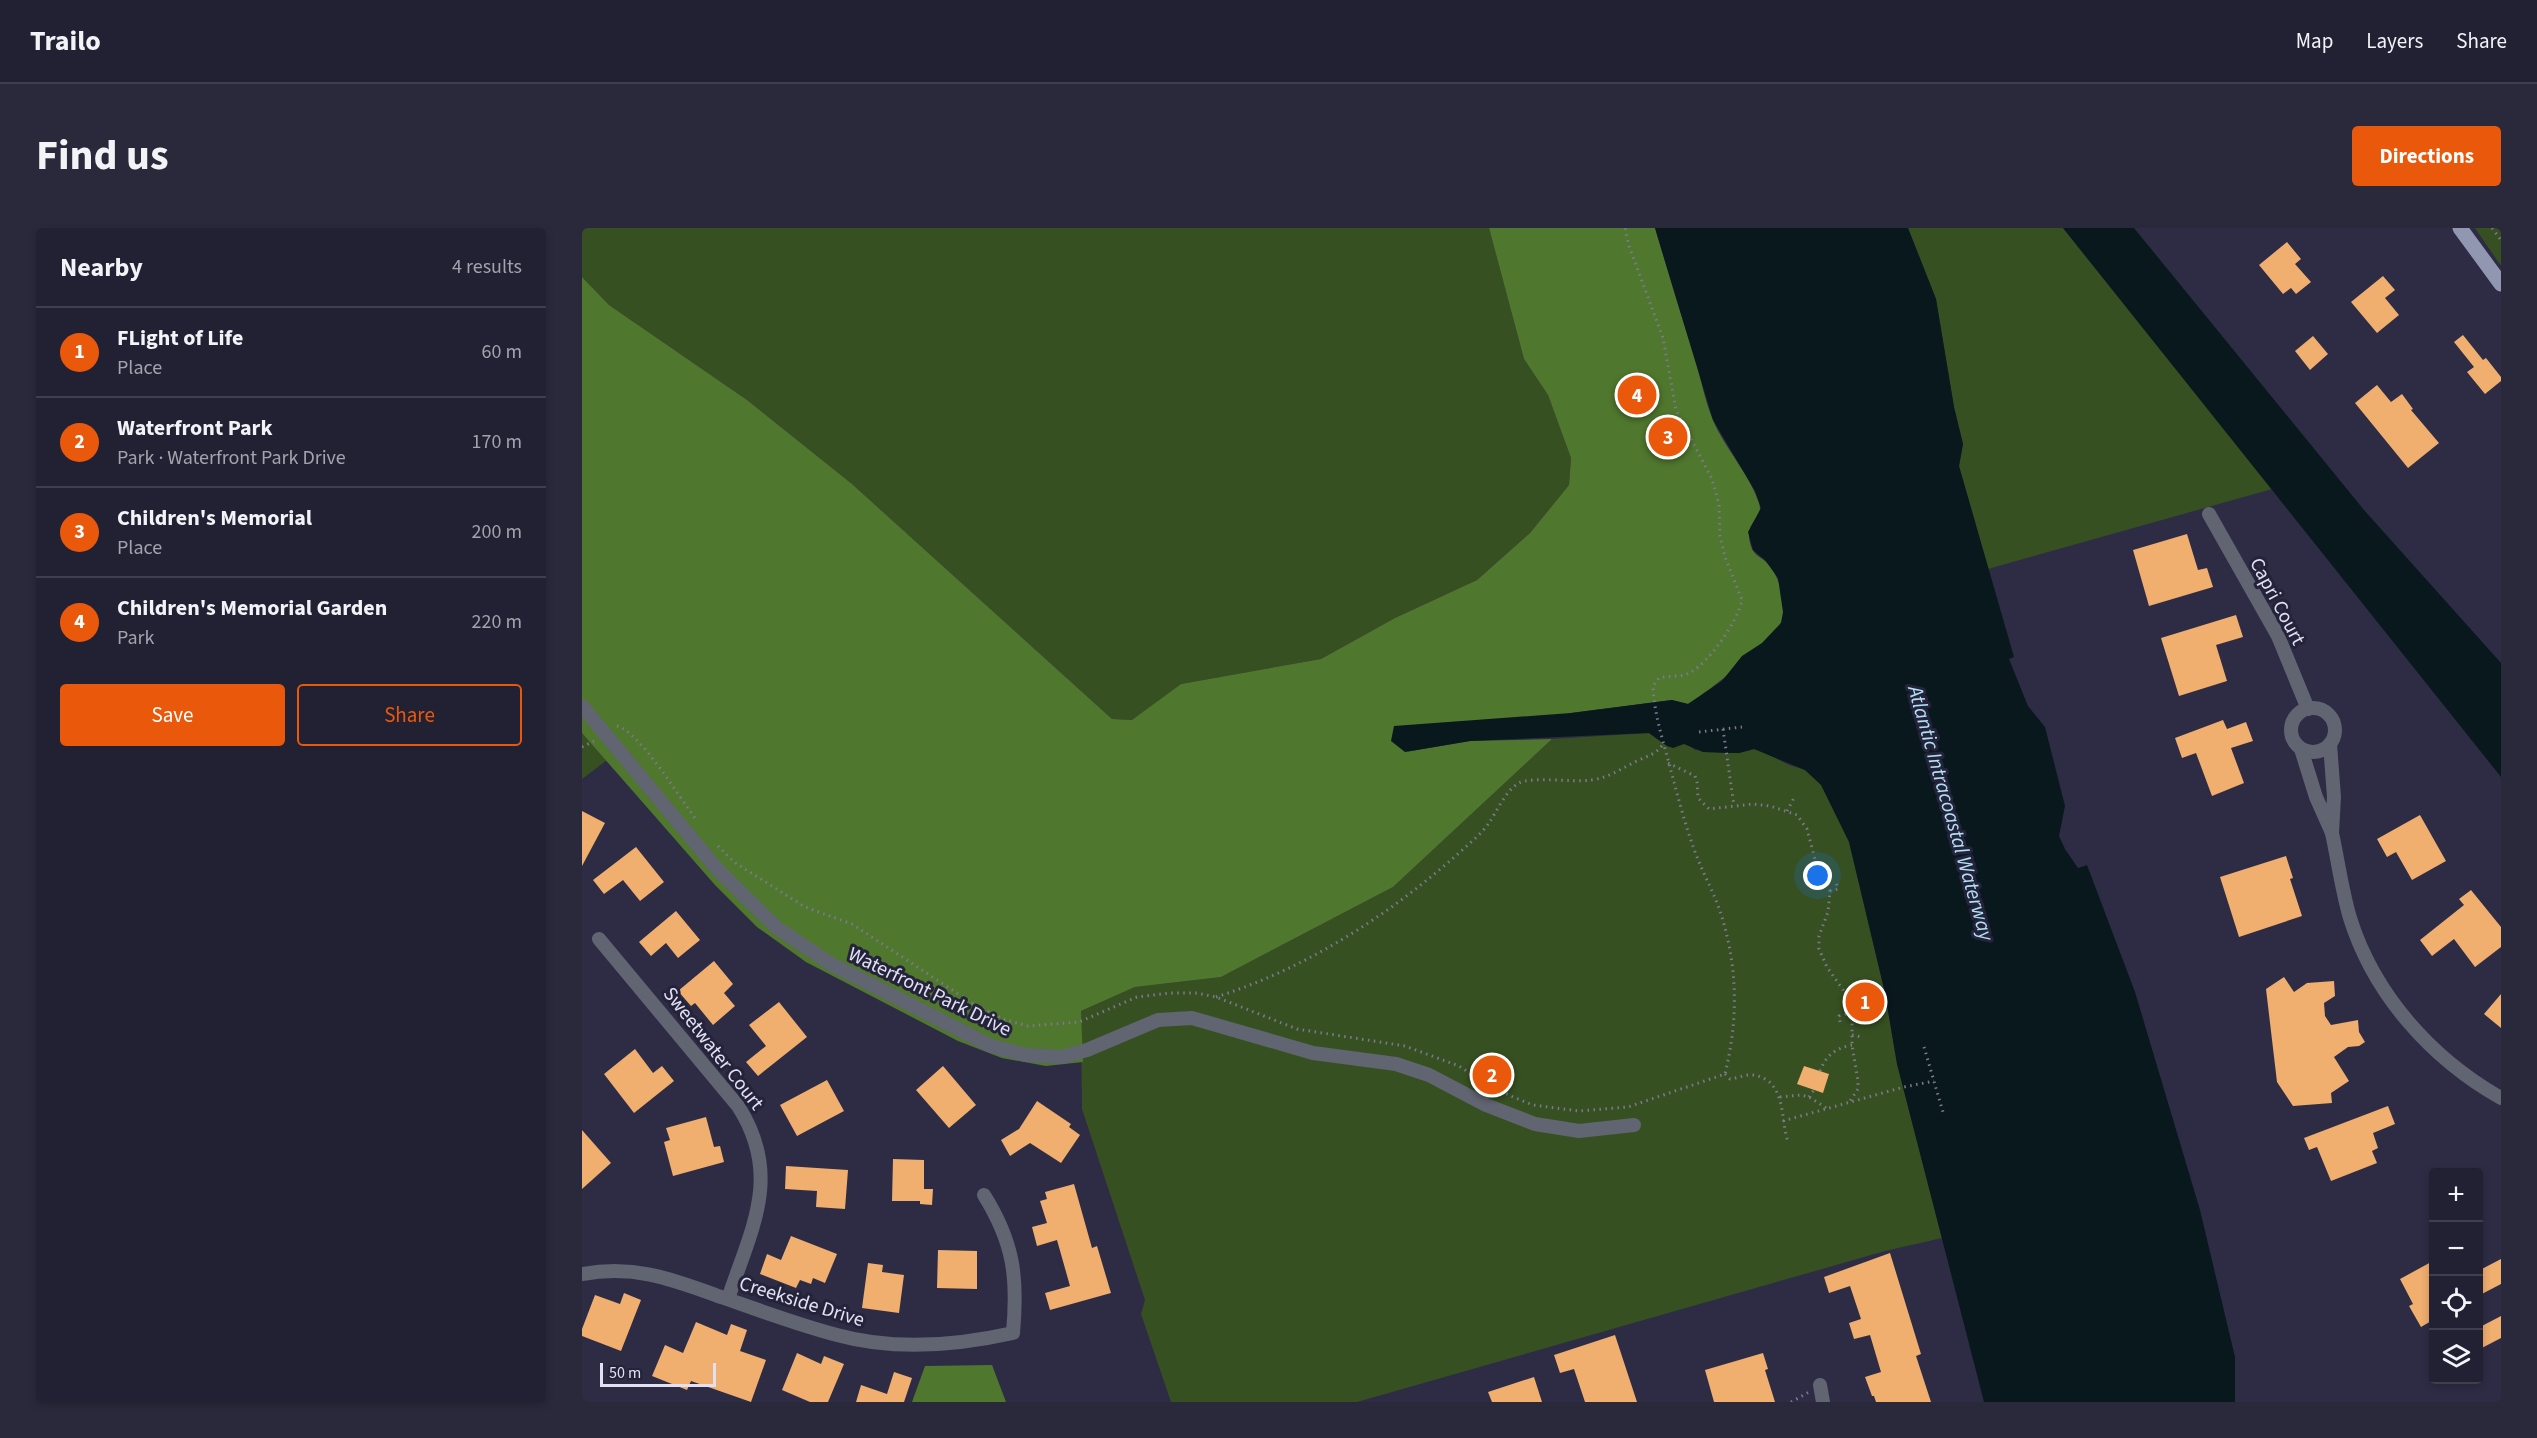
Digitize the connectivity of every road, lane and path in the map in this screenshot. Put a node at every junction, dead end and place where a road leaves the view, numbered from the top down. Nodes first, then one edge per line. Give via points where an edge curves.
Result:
1 (1625, 228) edge
2 (2460, 228) edge
3 (2492, 228) edge
4 (2501, 240) edge
5 (2501, 284) edge
6 (2209, 514) dead end
7 (582, 706) edge
8 (2308, 708) junction
9 (1742, 727) dead end
10 (1723, 729) junction
11 (1699, 732) dead end
12 (605, 734) junction
13 (1663, 744) junction
14 (2330, 744) junction
15 (582, 747) edge
16 (2301, 749) junction
17 (1668, 763) junction
18 (1795, 796) dead end
19 (1734, 807) junction
20 (1787, 811) junction
21 (698, 822) dead end
22 (2332, 833) junction
23 (712, 840) dead end
24 (1836, 882) dead end
25 (1830, 891) junction
26 (599, 939) dead end
27 (1828, 951) dead end
28 (1820, 953) junction
29 (1216, 997) junction
30 (1850, 1013) junction
31 (1840, 1022) dead end
32 (1852, 1035) junction
33 (1861, 1037) dead end
34 (1852, 1045) junction
35 (1924, 1047) dead end
36 (1820, 1071) dead end
37 (1725, 1074) junction
38 (1934, 1080) junction
39 (1814, 1090) dead end
40 (1780, 1097) junction
41 (1809, 1097) junction
42 (2501, 1098) edge
43 (1848, 1104) junction
44 (1828, 1109) junction
45 (1943, 1112) dead end
46 (1783, 1121) junction
47 (1634, 1125) dead end
48 (1788, 1142) dead end
49 (984, 1195) dead end
50 (582, 1274) edge
51 (728, 1299) junction
52 (1820, 1385) dead end
53 (1823, 1402) edge

1 - 13 path via 1663,338 1676,410 1712,479 1725,557 1742,600 1735,621 1698,667 1684,676 1659,678 1653,686
2 - 5 main road
3 - 4 path
6 - 8 street, Capri Court via 2278,636
7 - 12 street, Waterfront Park Drive
8 - 14 street via 2323,711 2333,721
8 - 16 street via 2295,716 2291,726 2292,736
9 - 10 path
10 - 11 path
10 - 19 path
12 - 15 path
12 - 21 path via 617,726 633,735
12 - 47 street, Waterfront Park Drive via 717,870 777,928 831,964 992,1046 1026,1055 1062,1057 1158,1020 1192,1018 1313,1053 1396,1064 1429,1075 1486,1105 1534,1124 1578,1131
13 - 17 path
13 - 29 path via 1656,752 1614,774 1594,780 1519,783 1471,842 1378,916 1331,948 1246,988
14 - 16 street via 2316,752
14 - 22 street
16 - 22 street
17 - 19 path via 1695,776 1698,798 1704,807
17 - 37 path via 1694,849 1722,916 1728,947 1735,1025
18 - 20 path
19 - 20 path via 1759,804
20 - 25 path via 1803,823
22 - 42 street via 2351,920 2380,985 2436,1051
23 - 29 path via 734,862 769,886 805,907 852,924 1003,1019 1028,1026 1079,1022 1137,997 1197,993
24 - 25 path via 1838,889
25 - 28 path via 1818,942
26 - 51 street, Sweetwater Court via 750,1125 762,1168 762,1188
27 - 28 path
28 - 30 path via 1843,990
29 - 37 path via 1297,1029 1415,1049 1459,1066 1513,1097 1565,1110 1628,1107
30 - 31 path via 1840,1015
30 - 32 path
32 - 33 path
32 - 34 path
34 - 36 path via 1831,1054
34 - 43 path via 1858,1089
35 - 38 path
37 - 40 path via 1730,1079 1752,1074 1763,1078
38 - 43 path
38 - 45 path
39 - 41 path
40 - 41 path
40 - 46 path
41 - 44 path
43 - 44 path
44 - 46 path
46 - 48 path
49 - 51 street, Creekside Drive via 1011,1252 1017,1294 1013,1333 971,1343 881,1343 838,1335
50 - 51 street, Creekside Drive via 645,1272
52 - 53 street

